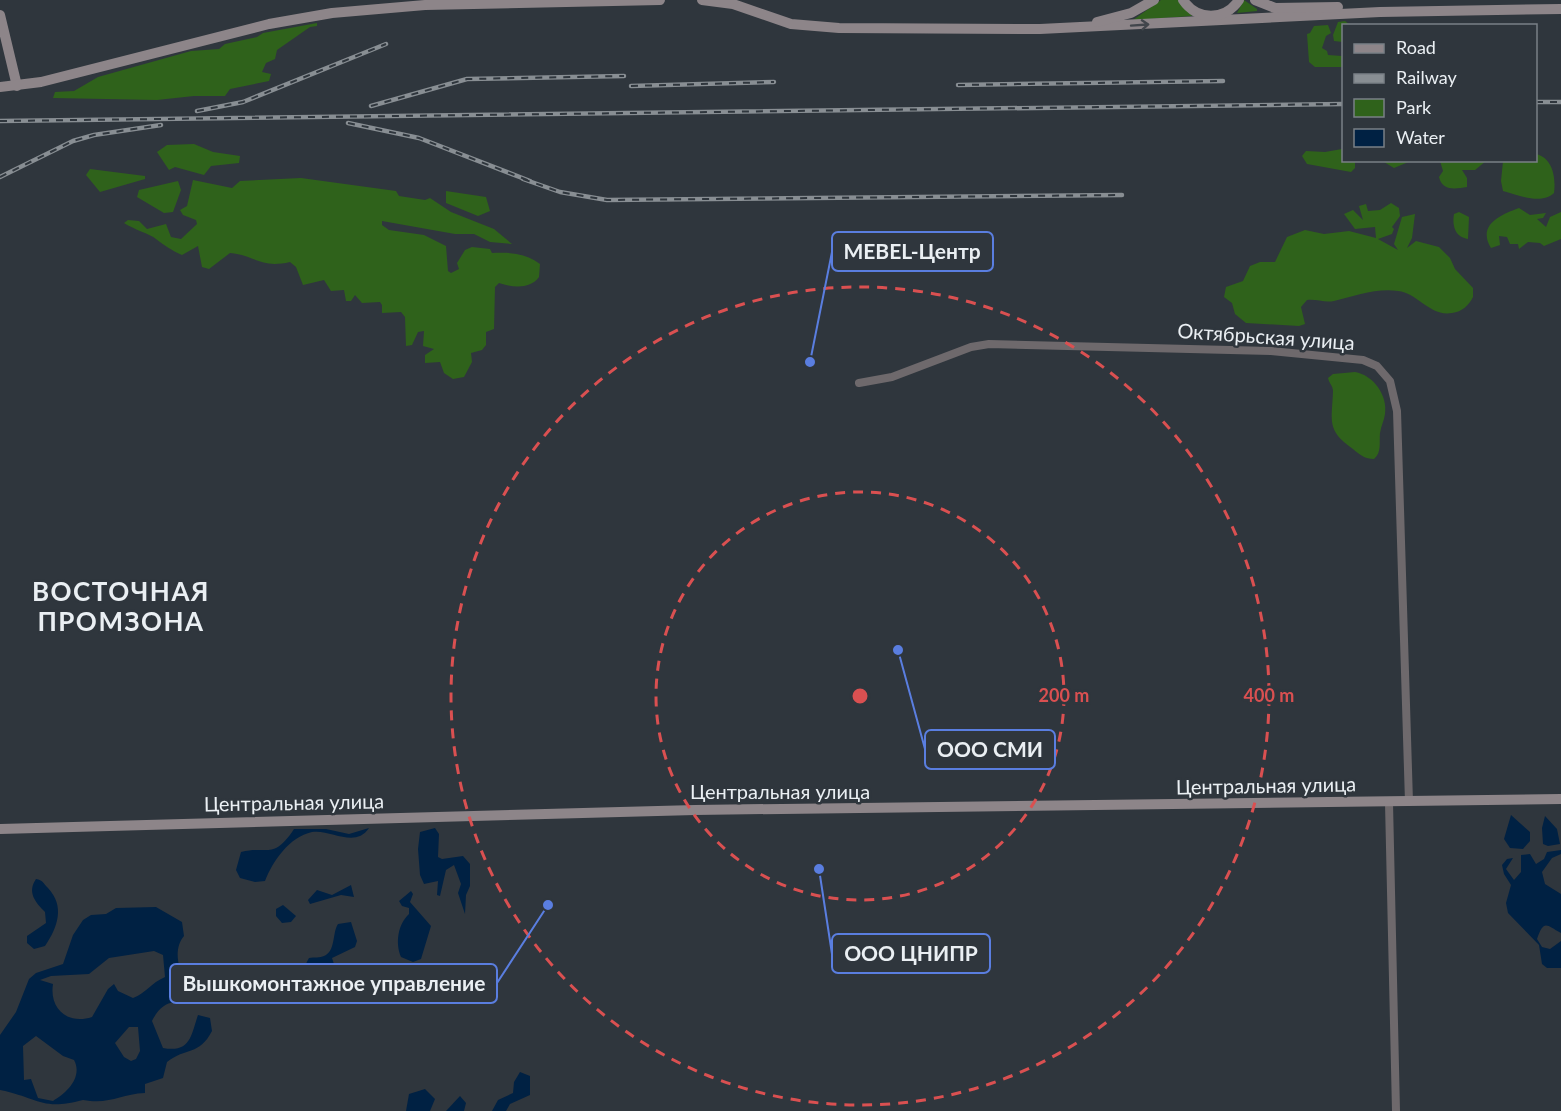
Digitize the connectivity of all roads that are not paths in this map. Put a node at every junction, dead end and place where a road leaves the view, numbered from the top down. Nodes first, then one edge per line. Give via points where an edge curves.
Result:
1 (660, 0) edge
2 (702, 0) edge
3 (1154, 0) edge
4 (1183, 0) edge
5 (1239, 0) edge
6 (1255, 0) edge
7 (486, 2) edge
8 (1561, 9) edge
9 (1380, 12) junction
10 (0, 15) edge
11 (1214, 16) junction
12 (1241, 18) junction
13 (1186, 22) junction
14 (1040, 30) junction
15 (17, 86) junction
16 (0, 87) edge
17 (859, 383) dead end
18 (1561, 799) edge
19 (1389, 802) junction
20 (1409, 802) junction
21 (0, 829) edge
22 (1396, 1111) edge

1 - 7 main road
2 - 14 main road via 733,4 803,26
3 - 14 main road via 1110,19
4 - 11 main road via 1197,13
5 - 11 main road via 1230,10
6 - 9 main road via 1275,8
7 - 15 main road via 310,16
8 - 9 main road
9 - 12 main road
10 - 15 main road
11 - 12 main road
11 - 13 main road
12 - 13 main road
14 -> 13 main road
15 - 16 main road
17 - 20 street, Октябрьская улица via 892,377 989,344 1271,351 1364,360 1377,366 1394,390 1397,411
18 - 20 main road, Центральная улица
19 - 20 main road, Центральная улица
19 - 21 main road, Центральная улица via 695,810
19 - 22 street

